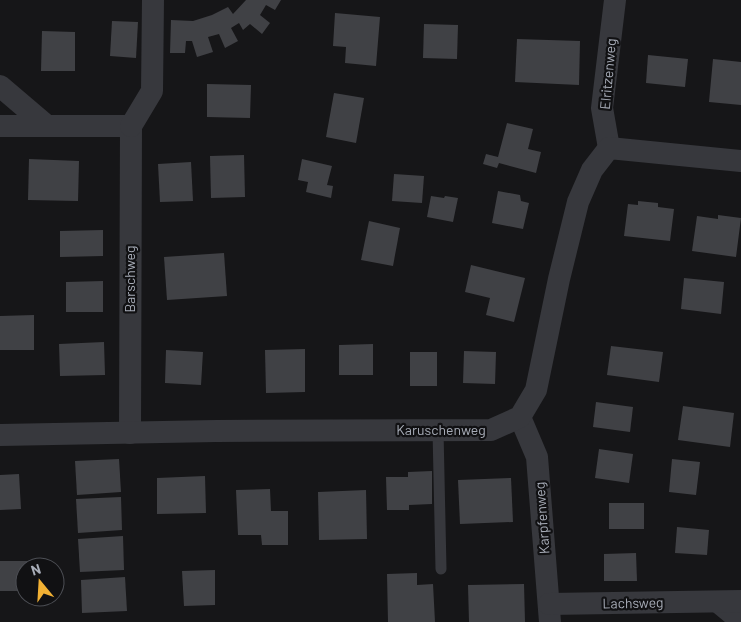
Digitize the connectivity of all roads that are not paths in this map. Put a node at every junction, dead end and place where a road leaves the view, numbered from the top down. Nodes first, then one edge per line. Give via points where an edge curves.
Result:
1 (153, 0) edge
2 (615, 0) edge
3 (0, 86) edge
4 (0, 126) edge
5 (47, 126) junction
6 (131, 126) junction
7 (609, 148) junction
8 (741, 161) edge
9 (520, 417) junction
10 (438, 430) junction
11 (130, 433) junction
12 (0, 435) edge
13 (441, 569) dead end
14 (741, 601) edge
15 (718, 602) junction
16 (549, 613) edge
17 (741, 621) edge

1 - 6 street via 152,91
2 - 7 street, Elritzenweg via 602,108
3 - 5 street
4 - 5 street
5 - 6 street
6 - 11 street, Barschweg
7 - 8 street
7 - 9 street via 592,170 578,202 536,390
9 - 10 street, Karuschenweg via 491,430
9 - 16 street, Karpfenweg via 538,457
10 - 11 street, Karuschenweg
10 - 13 lane
11 - 12 street, Karuschenweg
14 - 15 street, Lachsweg
15 - 16 street, Lachsweg via 652,602
15 - 17 street

